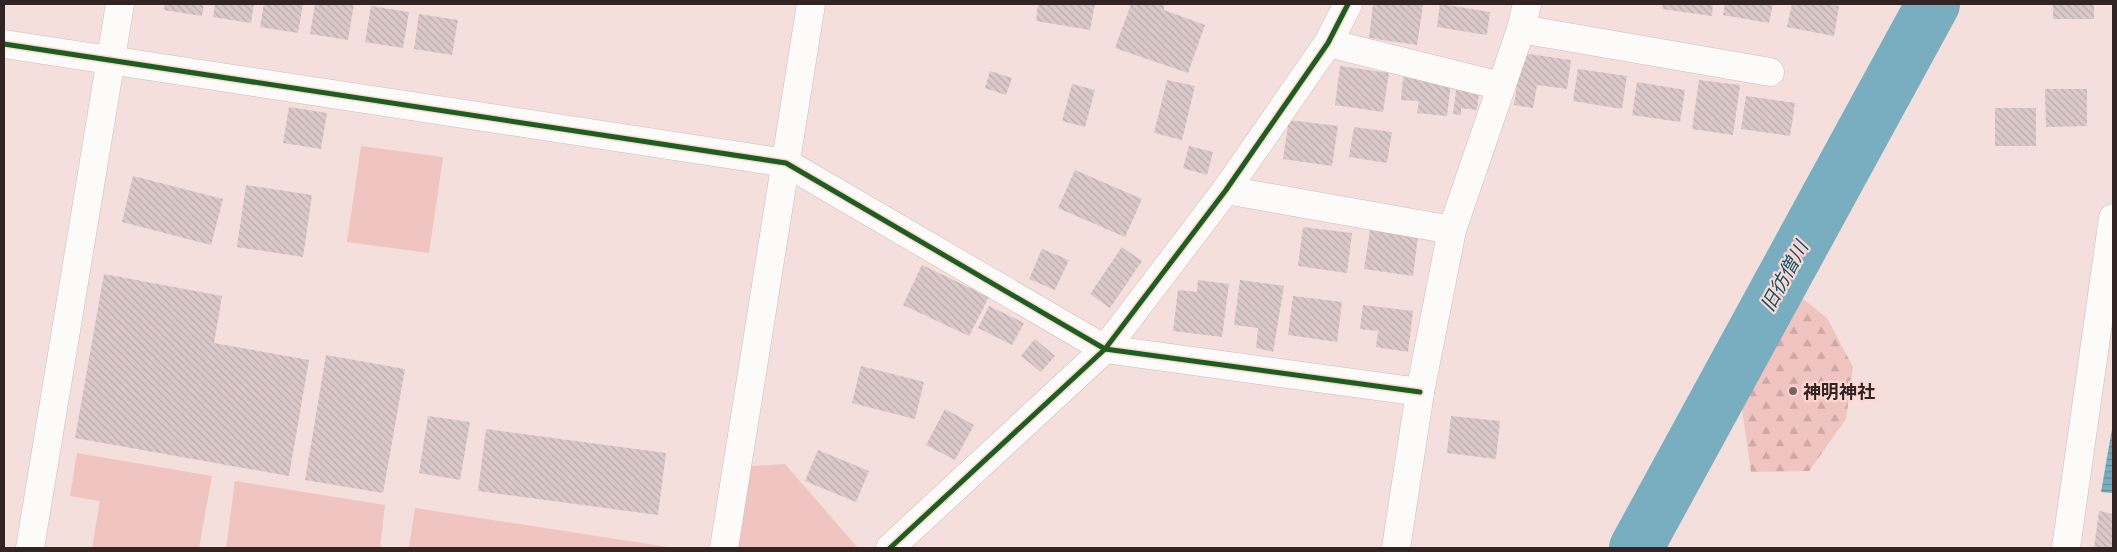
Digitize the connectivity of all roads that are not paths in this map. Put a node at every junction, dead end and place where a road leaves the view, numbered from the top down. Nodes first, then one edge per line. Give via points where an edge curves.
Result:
1 (120, 4) edge
2 (811, 4) edge
3 (1348, 4) edge
4 (1524, 16) edge
5 (1328, 42) junction
6 (4, 44) edge
7 (110, 61) junction
8 (1770, 72) dead end
9 (1501, 86) junction
10 (786, 163) junction
11 (1226, 190) junction
12 (2113, 218) edge
13 (1452, 230) junction
14 (1105, 349) junction
15 (1420, 392) junction
16 (30, 548) edge
17 (724, 548) edge
18 (890, 548) edge
19 (1396, 548) edge
20 (2066, 548) edge

1 - 7 street
2 - 10 street
3 - 5 street
4 - 8 street
4 - 9 street
5 - 9 street
5 - 11 street
6 - 7 street
7 - 10 street
7 - 16 street
9 - 13 street
10 - 14 street
10 - 17 street
11 - 13 street
11 - 14 street
12 - 20 street
13 - 15 street
14 - 15 street
14 - 18 street
15 - 19 street

